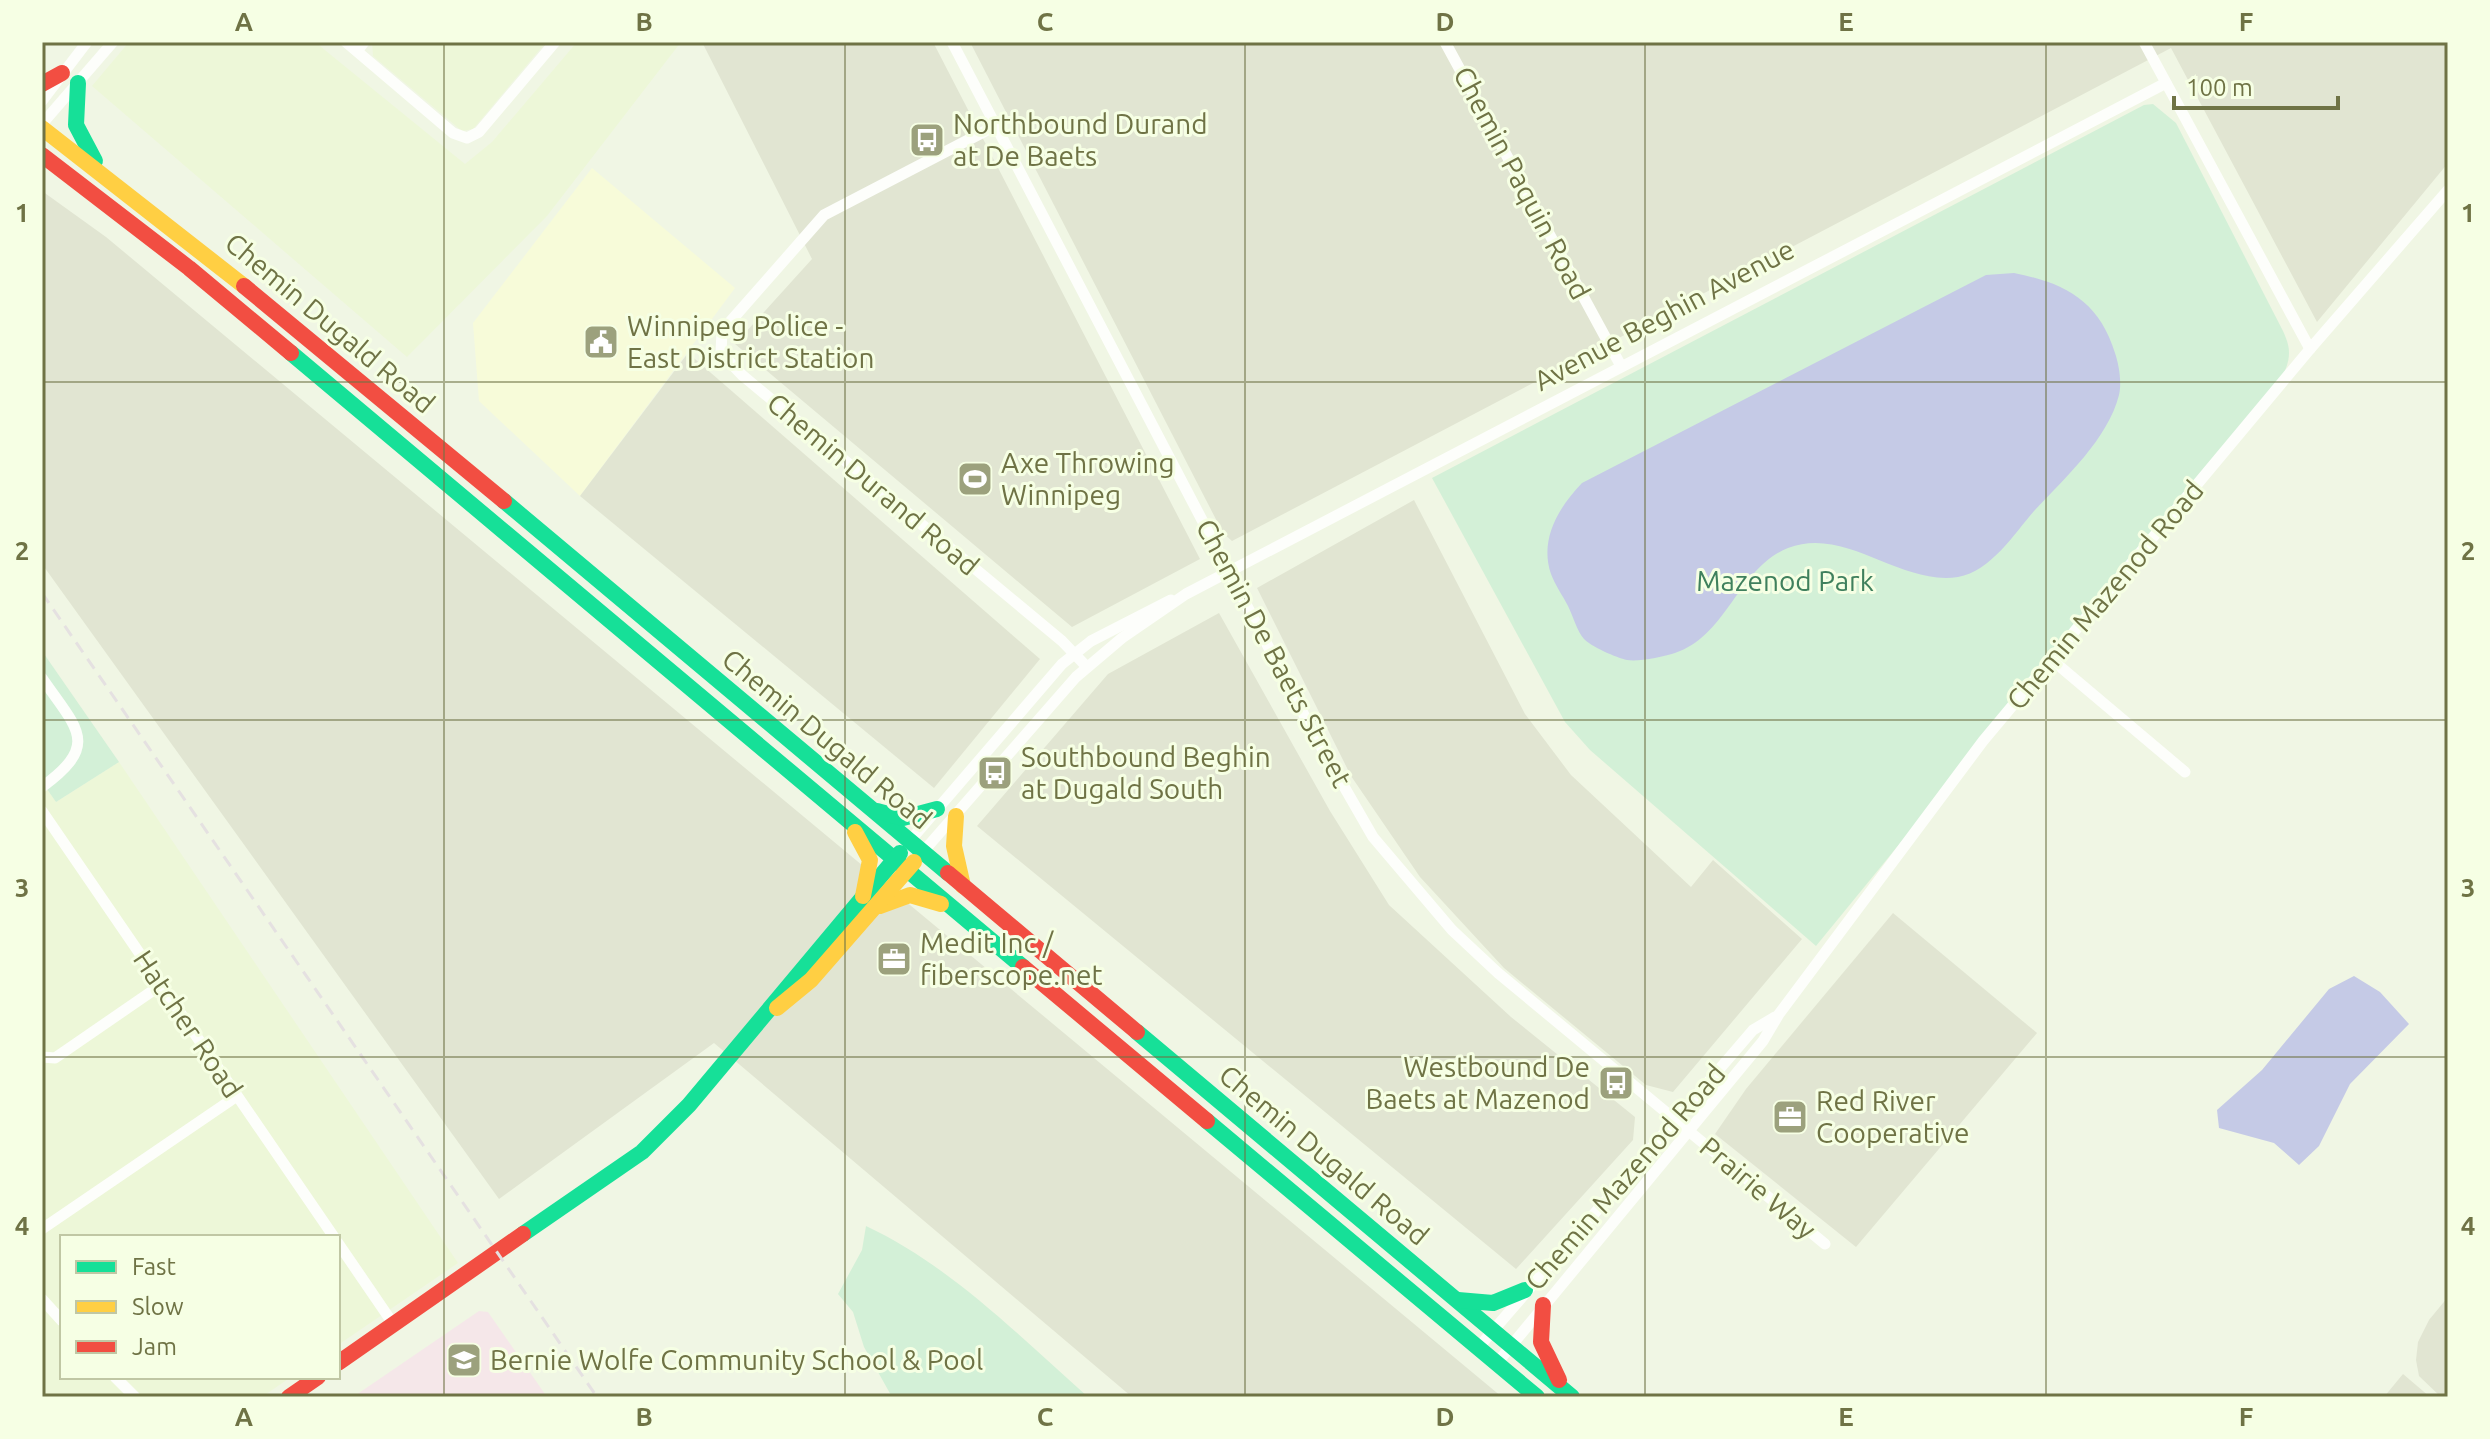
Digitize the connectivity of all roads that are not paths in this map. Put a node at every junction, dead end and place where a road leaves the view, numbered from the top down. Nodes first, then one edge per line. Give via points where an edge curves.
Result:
1 (87, 42) edge
2 (113, 42) edge
3 (346, 42) edge
4 (555, 42) edge
5 (952, 42) edge
6 (1445, 42) edge
7 (2144, 42) edge
8 (360, 47) edge
9 (62, 73) junction
10 (78, 83) junction
11 (2166, 83) junction
12 (42, 84) edge
13 (42, 101) edge
14 (42, 126) edge
15 (995, 126) junction
16 (42, 155) edge
17 (106, 175) junction
18 (2448, 190) edge
19 (2310, 349) junction
20 (1621, 366) junction
21 (1231, 571) junction
22 (1186, 594) junction
23 (1074, 654) junction
24 (2051, 659) junction
25 (1087, 667) junction
26 (42, 678) edge
27 (2185, 772) dead end
28 (42, 787) edge
29 (871, 809) junction
30 (937, 809) junction
31 (42, 811) edge
32 (956, 816) junction
33 (846, 818) junction
34 (916, 848) junction
35 (902, 864) junction
36 (963, 886) junction
37 (866, 906) junction
38 (952, 909) junction
39 (161, 985) junction
40 (1779, 1014) junction
41 (42, 1057) edge
42 (237, 1096) junction
43 (1677, 1120) junction
44 (1691, 1132) junction
45 (42, 1229) edge
46 (333, 1235) edge
47 (1825, 1244) dead end
48 (340, 1246) edge
49 (1525, 1290) junction
50 (42, 1299) edge
51 (1455, 1299) junction
52 (1543, 1305) junction
53 (60, 1319) edge
54 (394, 1325) junction
55 (1492, 1330) junction
56 (1511, 1345) junction
57 (1478, 1348) junction
58 (340, 1362) edge
59 (1497, 1363) junction
60 (117, 1379) edge
61 (315, 1379) edge
62 (1571, 1396) edge
63 (135, 1397) edge
64 (289, 1397) edge
65 (1537, 1397) edge

1 - 9 street
2 - 10 street
3 - 8 street
4 - 8 street via 479,132 467,138 453,133
5 - 15 street, Chemin De Baets Street
6 - 20 street, Chemin Paquin Road
7 - 11 street
9 - 12 main road
9 - 13 street
10 - 14 street
10 - 17 main road via 73,119 78,137
11 - 19 street
11 - 20 street, Avenue Beghin Avenue
14 - 17 main road, Chemin Dugald Road
15 - 21 street, Chemin De Baets Street
15 - 23 street, Chemin Durand Road via 824,215 722,331 721,353
16 - 33 main road, Chemin Dugald Road via 189,268
17 - 29 main road, Chemin Dugald Road
18 - 19 street, Chemin Mazenod Road
19 - 24 street, Chemin Mazenod Road
20 - 21 street, Avenue Beghin Avenue
21 - 22 street, Avenue Beghin Avenue
21 - 43 street, Chemin De Baets Street via 1306,720 1373,837 1452,930 1552,1020
22 - 23 street, Avenue Beghin Avenue via 1127,621
22 - 25 street, Avenue Beghin Avenue
23 - 25 street, Chemin Durand Road
23 - 30 street, Avenue Beghin Avenue
24 - 27 street
24 - 40 street, Chemin Mazenod Road via 1983,741
25 - 32 street, Avenue Beghin Avenue
26 - 28 street via 75,726 79,744 70,767
29 - 30 main road via 903,818
29 - 34 main road, Chemin Dugald Road
30 - 34 street, Avenue Beghin Avenue
31 - 39 street, Hatcher Road
32 - 34 street, Avenue Beghin Avenue
32 - 36 main road via 954,846
33 - 35 main road, Chemin Dugald Road
33 - 37 main road via 870,860
34 - 35 main road, Avenue Beghin Avenue
34 - 36 main road, Chemin Dugald Road
35 - 37 main road, Avenue Beghin Avenue
35 - 38 main road, Chemin Dugald Road
36 - 51 main road, Chemin Dugald Road
37 - 38 main road via 910,895
37 - 54 main road, Avenue Beghin Avenue via 798,971 662,1133 600,1184
38 - 57 main road, Chemin Dugald Road
39 - 41 street via 55,1058
39 - 42 street, Hatcher Road
40 - 43 street, Chemin Mazenod Road via 1753,1030
40 - 44 street, Chemin Mazenod Road
42 - 45 street
42 - 46 street, Hatcher Road
43 - 44 street, Chemin De Baets Street
43 - 49 street, Chemin Mazenod Road
44 - 47 street, Prairie Way
44 - 52 street, Chemin Mazenod Road
48 - 54 street
49 - 51 main road via 1491,1304
49 - 55 street, Chemin Mazenod Road
50 - 53 street
51 - 55 main road, Chemin Dugald Road
52 - 56 street, Chemin Mazenod Road
52 - 62 main road via 1541,1342
54 - 58 main road, Avenue Beghin Avenue
55 - 56 main road, Chemin Dugald Road
55 - 57 street, Chemin Mazenod Road
56 - 59 street, Chemin Mazenod Road
56 - 62 main road, Chemin Dugald Road
57 - 59 main road, Chemin Dugald Road
59 - 65 main road, Chemin Dugald Road
60 - 63 street
61 - 64 main road

